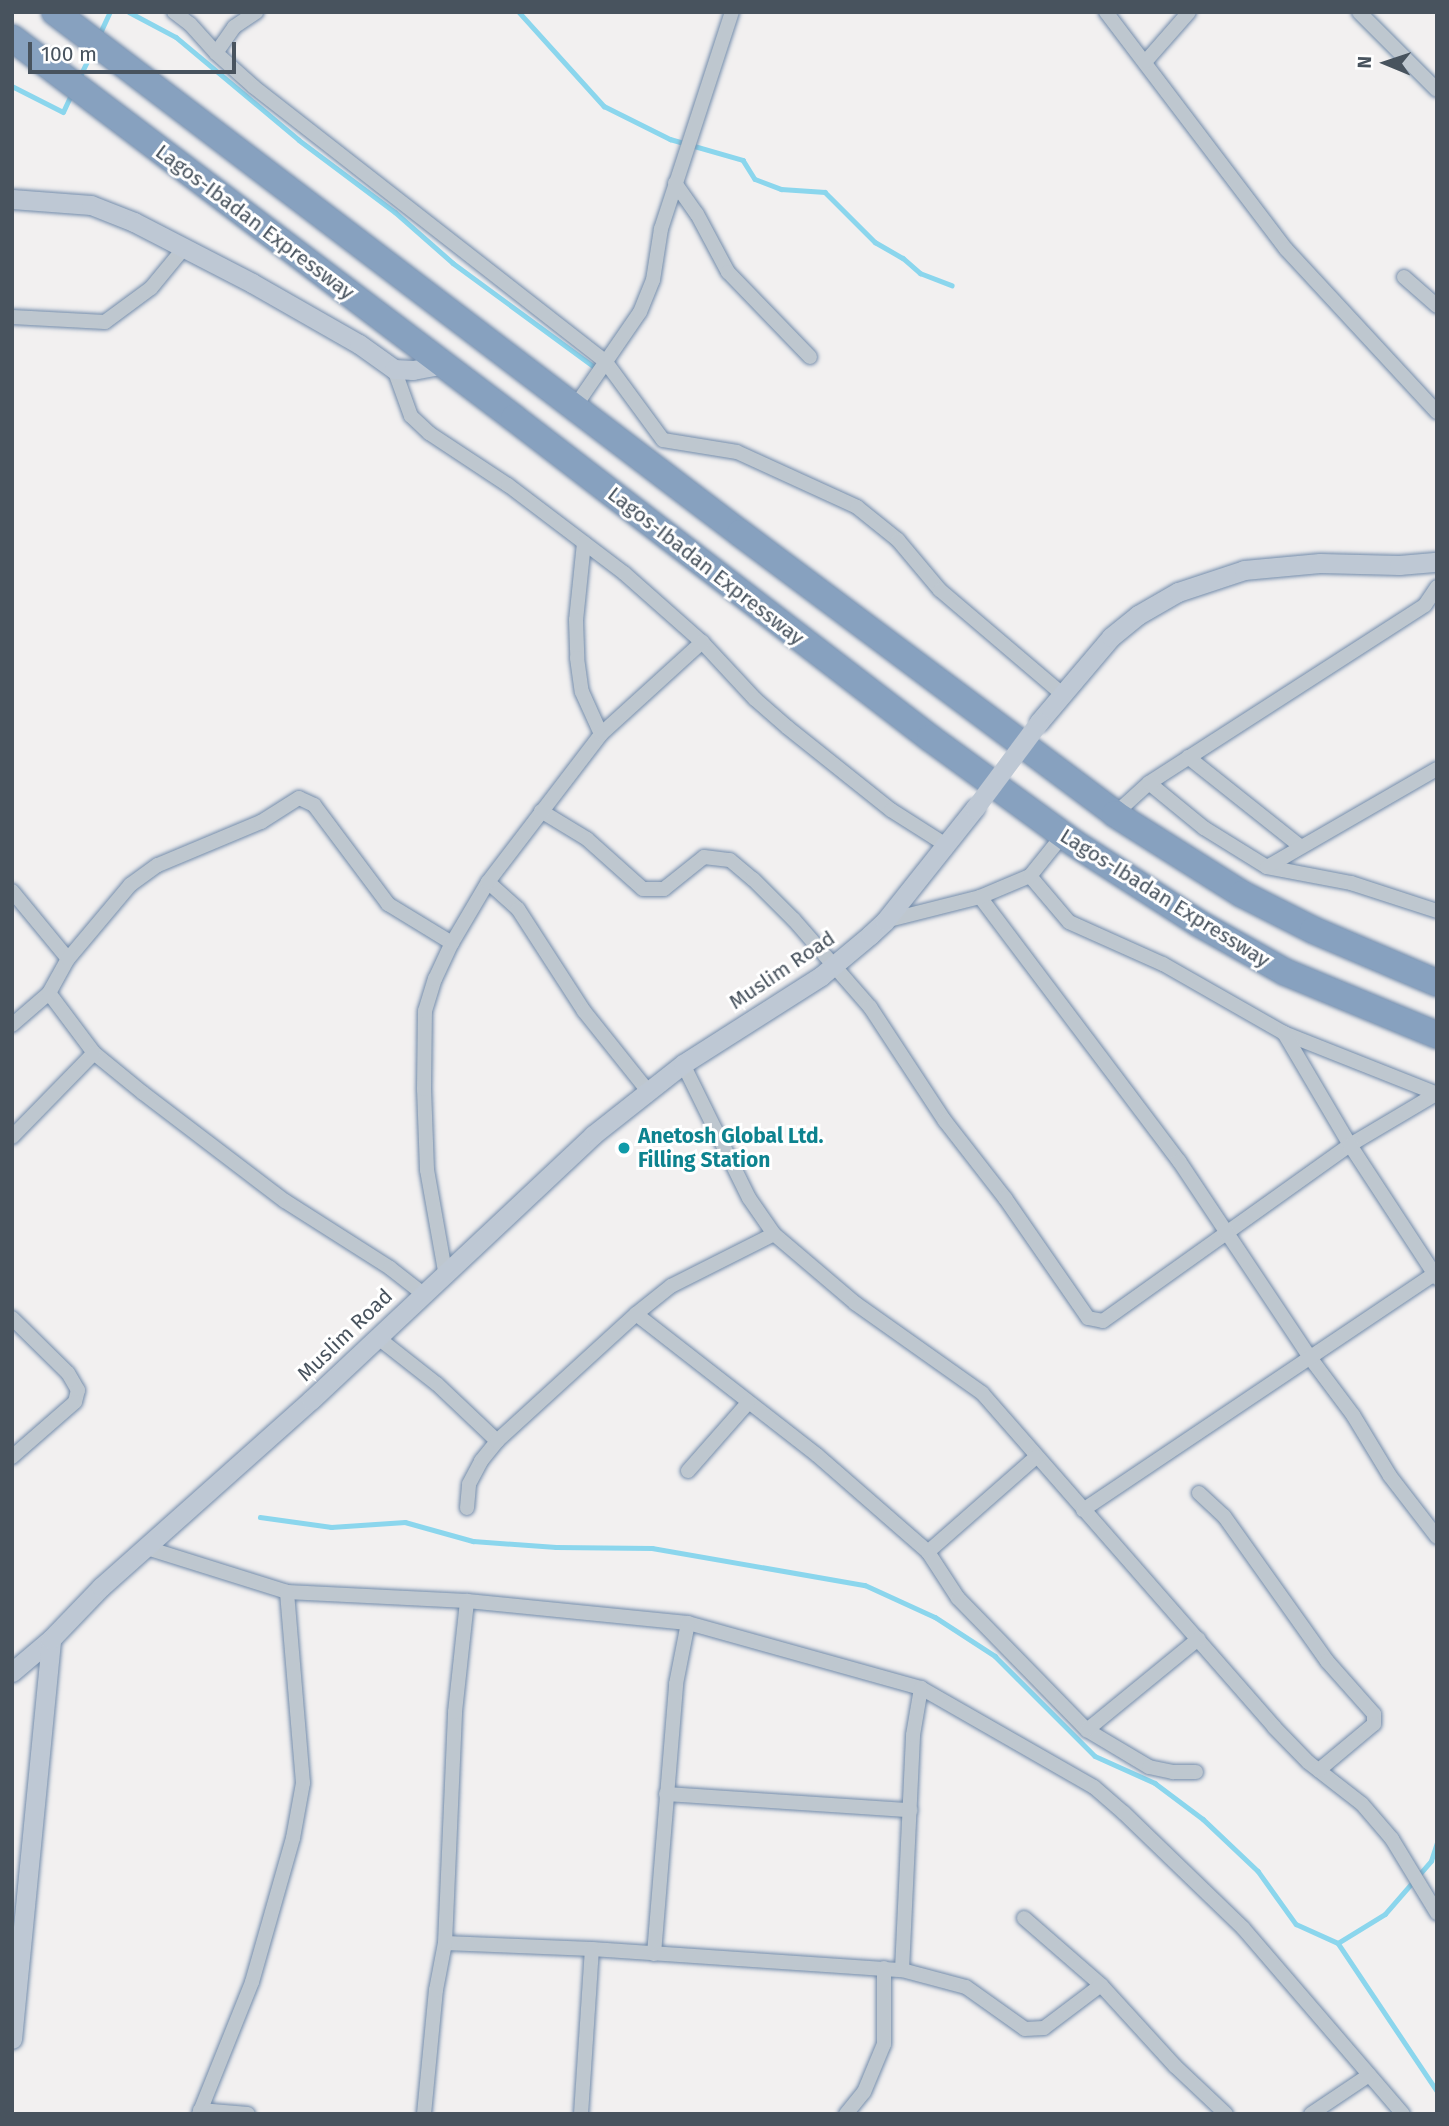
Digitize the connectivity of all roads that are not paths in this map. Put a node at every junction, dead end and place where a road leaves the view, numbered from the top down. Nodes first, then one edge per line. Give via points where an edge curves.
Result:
1 (55, 12) edge
2 (174, 12) edge
3 (256, 12) edge
4 (732, 12) edge
5 (1106, 12) edge
6 (1189, 12) edge
7 (1359, 12) edge
8 (12, 38) edge
9 (216, 53) junction
10 (1146, 61) junction
11 (1437, 90) edge
12 (675, 183) junction
13 (12, 199) edge
14 (184, 248) junction
15 (1405, 277) dead end
16 (1437, 306) edge
17 (12, 317) edge
18 (810, 357) dead end
19 (605, 361) junction
20 (443, 364) junction
21 (394, 369) junction
22 (575, 408) junction
23 (1437, 412) edge
24 (584, 543) junction
25 (1437, 562) edge
26 (1437, 587) edge
27 (702, 642) junction
28 (1061, 693) junction
29 (601, 734) junction
30 (1188, 757) junction
31 (1437, 769) edge
32 (1149, 783) junction
33 (541, 811) junction
34 (1115, 814) junction
35 (1063, 835) junction
36 (946, 845) junction
37 (1301, 847) junction
38 (1267, 867) junction
39 (1030, 876) junction
40 (488, 882) junction
41 (12, 891) edge
42 (980, 897) junction
43 (1437, 911) edge
44 (885, 921) junction
45 (452, 943) junction
46 (68, 959) junction
47 (834, 966) junction
48 (1437, 983) edge
49 (48, 993) junction
50 (12, 1025) edge
51 (1284, 1033) junction
52 (1437, 1035) edge
53 (94, 1053) junction
54 (683, 1064) junction
55 (647, 1090) junction
56 (1436, 1094) edge
57 (12, 1137) edge
58 (1350, 1145) junction
59 (1226, 1233) junction
60 (774, 1234) junction
61 (445, 1271) junction
62 (1436, 1274) edge
63 (422, 1293) junction
64 (636, 1314) junction
65 (12, 1318) edge
66 (377, 1337) junction
67 (1311, 1359) junction
68 (748, 1404) junction
69 (497, 1441) junction
70 (12, 1457) edge
71 (1036, 1457) junction
72 (688, 1471) dead end
73 (1199, 1493) dead end
74 (467, 1508) dead end
75 (1083, 1510) junction
76 (1437, 1536) edge
77 (147, 1548) junction
78 (928, 1552) junction
79 (287, 1591) junction
80 (467, 1601) junction
81 (688, 1623) junction
82 (51, 1639) junction
83 (1198, 1639) junction
84 (12, 1672) edge
85 (921, 1688) junction
86 (1087, 1730) junction
87 (1319, 1770) junction
88 (1196, 1772) dead end
89 (666, 1794) junction
90 (910, 1810) junction
91 (1437, 1913) edge
92 (1024, 1918) dead end
93 (444, 1943) junction
94 (592, 1949) junction
95 (654, 1954) junction
96 (884, 1968) junction
97 (902, 1969) junction
98 (1101, 1985) junction
99 (12, 2039) edge
100 (1369, 2075) junction
101 (200, 2112) edge
102 (248, 2114) edge
103 (424, 2114) edge
104 (581, 2114) edge
105 (846, 2114) edge
106 (1226, 2114) edge
107 (1311, 2114) edge
108 (1403, 2114) edge

1 - 22 highway
2 - 9 street
3 - 9 street via 234,27
4 - 12 street
5 - 10 street
6 - 10 street
7 - 11 street
8 - 20 highway, Lagos-Ibadan Expressway
9 - 19 street
10 - 23 street via 1286,248
12 - 18 street via 728,272
12 - 19 street via 653,280 640,312
13 - 14 street via 91,205
14 - 17 street via 152,288 106,322
14 - 21 street via 359,344
15 - 16 street
19 - 22 street
19 - 28 street via 663,440 737,452 858,507 898,540 940,590
20 - 21 street
20 - 35 highway, Lagos-Ibadan Expressway
21 - 24 street via 411,416 429,433
22 - 34 highway
24 - 27 street
24 - 29 street via 577,658 582,692
25 - 28 street, Muslim Road via 1320,563 1244,570 1207,581 1138,615 1111,637
26 - 30 street via 1425,605
27 - 29 street
27 - 36 street via 787,727 891,810
28 - 36 street, Muslim Road, bridge
29 - 33 street
30 - 32 street
30 - 37 street
31 - 37 street
32 - 34 street
32 - 38 street via 1204,828
33 - 40 street
33 - 47 street via 587,839 643,889 664,889 704,857 730,860 794,920
34 - 48 highway via 1242,894
35 - 39 street
35 - 52 highway, Lagos-Ibadan Expressway via 1198,923 1285,972
36 - 44 street, Muslim Road
37 - 38 street
38 - 43 street via 1351,883
39 - 42 street
39 - 51 street via 1069,922 1163,964
40 - 45 street
40 - 55 street via 518,909 584,1011
41 - 46 street
42 - 44 street
42 - 59 street via 1172,1150
44 - 47 street, Muslim Road
45 - 46 street via 388,904 314,805 299,798 261,822 158,865 130,885
45 - 61 street via 425,1011 423,1041 428,1170
46 - 49 street
47 - 54 street, Muslim Road
47 - 59 street via 870,1007 945,1121 1006,1198 1087,1318 1103,1321
49 - 50 street
49 - 53 street
51 - 56 street
51 - 58 street
53 - 57 street
53 - 63 street via 285,1201
54 - 55 street, Muslim Road
54 - 60 street via 730,1162
55 - 61 street, Muslim Road
56 - 58 street
58 - 59 street
58 - 62 street
59 - 67 street
60 - 64 street via 671,1286
60 - 71 street via 855,1303 982,1393
61 - 63 street, Muslim Road
62 - 67 street
63 - 66 street, Muslim Road
64 - 68 street
64 - 69 street
65 - 70 street via 68,1373 78,1390 75,1402
66 - 69 street via 437,1384
66 - 77 street, Muslim Road
67 - 75 street
67 - 76 street
68 - 72 street
68 - 78 street via 817,1454
69 - 74 street via 469,1484
71 - 75 street
71 - 78 street
73 - 87 street via 1224,1516 1327,1661 1374,1714 1374,1724
75 - 83 street
77 - 79 street
77 - 82 street, Muslim Road via 72,1614
78 - 86 street via 958,1598
79 - 80 street
79 - 101 street via 303,1783 293,1838 252,1982
80 - 81 street
80 - 93 street via 455,1712
81 - 85 street
81 - 89 street
82 - 84 street, Muslim Road
82 - 99 street
83 - 86 street
83 - 87 street via 1274,1727
85 - 90 street via 913,1735
85 - 100 street via 1094,1787 1124,1812 1242,1928
86 - 88 street via 1149,1767
87 - 91 street via 1362,1804 1392,1839
89 - 90 street
89 - 95 street
90 - 97 street
92 - 98 street
93 - 94 street
93 - 103 street
94 - 95 street
94 - 104 street
95 - 96 street
96 - 97 street
96 - 105 street via 884,2044 864,2092
97 - 98 street via 966,1987 1025,2029 1044,2028
98 - 106 street
100 - 107 street
100 - 108 street
101 - 102 street

